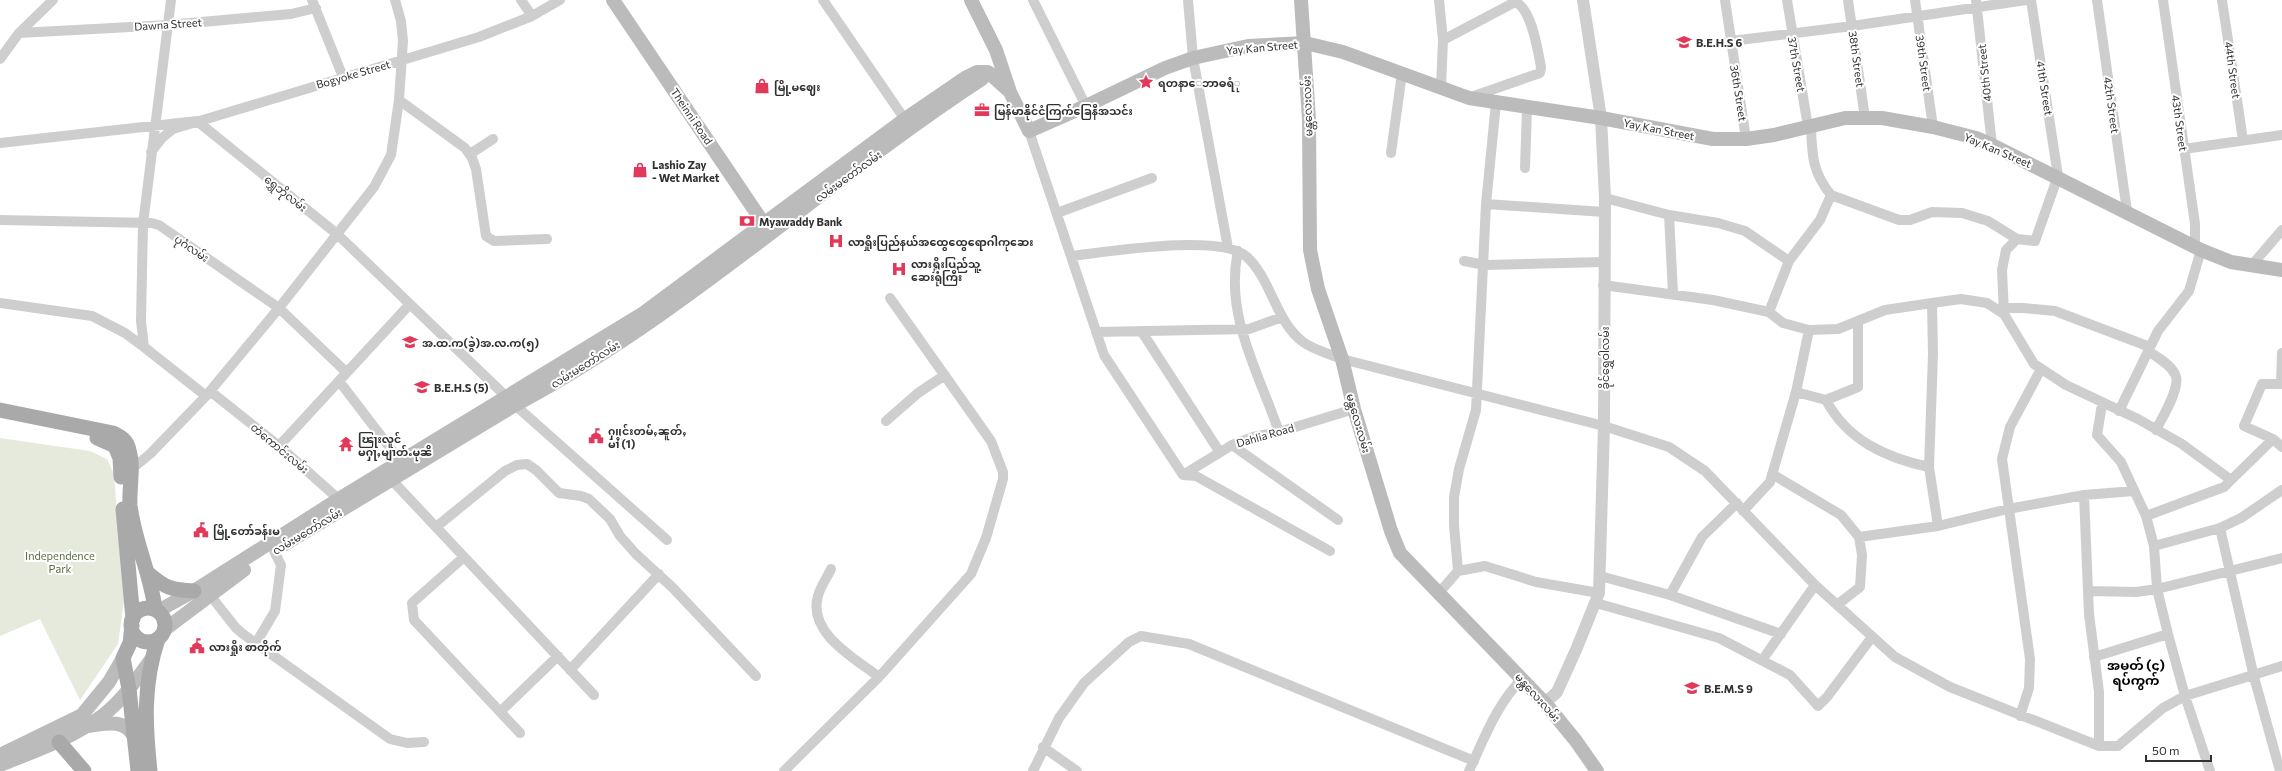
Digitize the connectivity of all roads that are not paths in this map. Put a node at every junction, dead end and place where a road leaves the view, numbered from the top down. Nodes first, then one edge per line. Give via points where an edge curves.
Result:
1 (53, 0) edge
2 (171, 0) edge
3 (395, 0) edge
4 (521, 0) edge
5 (560, 0) edge
6 (613, 0) edge
7 (823, 0) edge
8 (971, 0) edge
9 (1033, 0) edge
10 (1188, 0) edge
11 (1301, 0) edge
12 (1439, 0) edge
13 (1583, 0) edge
14 (1725, 0) edge
15 (1787, 0) edge
16 (1848, 0) edge
17 (1915, 0) edge
18 (2026, 0) edge
19 (2031, 0) edge
20 (2097, 0) edge
21 (2163, 0) edge
22 (2222, 0) edge
23 (1976, 3) edge
24 (314, 4) edge
25 (532, 16) junction
26 (1917, 17) junction
27 (168, 24) junction
28 (1852, 26) junction
29 (19, 33) junction
30 (1792, 34) junction
31 (1443, 40) junction
32 (1731, 41) junction
33 (1304, 44) junction
34 (996, 50) junction
35 (1193, 58) junction
36 (0, 59) edge
37 (403, 60) junction
38 (988, 72) junction
39 (1402, 73) junction
40 (344, 77) junction
41 (1441, 86) junction
42 (1010, 92) junction
43 (1470, 98) junction
44 (399, 100) junction
45 (1496, 102) junction
46 (1086, 106) junction
47 (1527, 108) junction
48 (1601, 118) junction
49 (1865, 118) junction
50 (197, 121) junction
51 (908, 124) junction
52 (156, 125) junction
53 (1810, 127) junction
54 (1933, 127) junction
55 (1029, 131) junction
56 (2282, 134) edge
57 (493, 139) dead end
58 (1746, 139) junction
59 (2243, 140) junction
60 (0, 143) edge
61 (1992, 145) junction
62 (2184, 149) junction
63 (151, 152) junction
64 (1391, 153) dead end
65 (470, 154) junction
66 (1524, 168) dead end
67 (2058, 176) junction
68 (1152, 178) dead end
69 (1831, 195) junction
70 (1605, 198) junction
71 (1486, 204) junction
72 (2127, 211) junction
73 (1604, 212) junction
74 (1057, 213) junction
75 (1669, 215) junction
76 (0, 220) edge
77 (143, 224) junction
78 (767, 228) junction
79 (2282, 230) edge
80 (337, 234) junction
81 (2017, 238) junction
82 (547, 239) dead end
83 (1228, 248) junction
84 (2198, 248) junction
85 (1238, 251) junction
86 (1071, 256) junction
87 (1464, 261) dead end
88 (1789, 261) junction
89 (1603, 262) junction
90 (1485, 265) junction
91 (2251, 266) junction
92 (2282, 270) edge
93 (1603, 285) junction
94 (1673, 293) junction
95 (890, 298) dead end
96 (0, 303) edge
97 (1932, 303) junction
98 (410, 304) junction
99 (279, 308) junction
100 (2004, 311) junction
101 (1769, 312) junction
102 (1282, 317) junction
103 (141, 320) junction
104 (1858, 322) junction
105 (1241, 329) junction
106 (1809, 330) junction
107 (1096, 332) junction
108 (1142, 332) junction
109 (125, 333) junction
110 (144, 347) junction
111 (2149, 349) junction
112 (2282, 353) edge
113 (1342, 359) junction
114 (2041, 369) junction
115 (346, 372) junction
116 (945, 374) junction
117 (339, 381) junction
118 (1796, 392) junction
119 (208, 393) junction
120 (1478, 393) junction
121 (1826, 400) junction
122 (510, 401) junction
123 (2102, 404) junction
124 (1354, 409) junction
125 (0, 410) edge
126 (2119, 411) junction
127 (0, 419) edge
128 (886, 420) dead end
129 (1604, 426) junction
130 (2156, 430) junction
131 (1279, 432) junction
132 (2272, 439) junction
133 (1232, 445) junction
134 (278, 446) junction
135 (2282, 447) edge
136 (1219, 451) junction
137 (401, 462) junction
138 (1929, 467) junction
139 (125, 473) junction
140 (1772, 474) junction
141 (1183, 475) junction
142 (388, 476) junction
143 (2231, 480) junction
144 (2282, 490) edge
145 (2134, 491) junction
146 (2084, 495) junction
147 (343, 503) junction
148 (1740, 507) junction
149 (2008, 509) junction
150 (2146, 516) junction
151 (1338, 520) dead end
152 (1938, 526) junction
153 (436, 527) junction
154 (2220, 528) junction
155 (1859, 537) junction
156 (666, 540) dead end
157 (2154, 546) junction
158 (274, 550) junction
159 (1330, 552) dead end
160 (464, 557) junction
161 (2282, 558) edge
162 (831, 569) dead end
163 (2230, 570) junction
164 (1458, 571) junction
165 (148, 573) junction
166 (658, 574) junction
167 (1600, 576) junction
168 (1815, 585) junction
169 (2157, 589) junction
170 (194, 591) junction
171 (2089, 591) junction
172 (1438, 594) junction
173 (210, 595) junction
174 (1670, 595) junction
175 (1597, 598) junction
176 (1837, 605) junction
177 (156, 610) junction
178 (132, 622) junction
179 (1780, 634) junction
180 (2168, 634) junction
181 (161, 635) junction
182 (1872, 637) junction
183 (256, 643) junction
184 (558, 656) junction
185 (2094, 657) junction
186 (123, 658) junction
187 (152, 658) junction
188 (1763, 659) junction
189 (2282, 666) edge
190 (570, 670) junction
191 (756, 676) dead end
192 (879, 677) junction
193 (2254, 677) junction
194 (1523, 678) junction
195 (129, 689) junction
196 (594, 695) dead end
197 (2185, 696) junction
198 (1545, 703) junction
199 (501, 711) junction
200 (2020, 716) junction
201 (85, 727) junction
202 (520, 733) dead end
203 (133, 735) junction
204 (59, 742) junction
205 (424, 742) dead end
206 (2099, 746) junction
207 (1043, 747) junction
208 (0, 756) edge
209 (1474, 761) junction
210 (0, 765) edge
211 (84, 771) edge
212 (138, 771) edge
213 (150, 771) edge
214 (784, 771) edge
215 (1033, 771) edge
216 (1077, 771) edge
217 (1469, 771) edge
218 (1597, 771) edge
219 (2210, 771) edge
220 (2280, 771) edge

1 - 29 street
2 - 27 street
3 - 37 street via 401,21
4 - 25 street
5 - 25 street, Bogyoke Street
6 - 78 main road, Theinni Road
7 - 51 street
8 - 34 main road
9 - 46 street
10 - 35 street
11 - 33 main road, မန္တလေးလမ်း
12 - 31 street
13 - 48 street, ခိုင်ရွှေဝါလမ်း
14 - 32 street, 36th Street
15 - 30 street, 37th Street
16 - 28 street, 38th Street
17 - 26 street, 39th Street
18 - 23 street
19 - 67 street, 41th Street
20 - 72 street, 42th Street
21 - 62 street, 43th Street
22 - 59 street, 44th Street
23 - 26 street
23 - 61 street, 40th Street
24 - 27 street, Dawna Street via 291,14
24 - 40 street
25 - 37 street, Bogyoke Street via 479,37
26 - 28 street
26 - 54 street, 39th Street
27 - 29 street, Dawna Street
27 - 52 street
28 - 30 street
28 - 49 street, 38th Street
29 - 36 street
30 - 32 street
30 - 53 street, 37th Street
31 - 41 street
31 - 43 street via 1515,2 1520,5 1532,24 1540,73
32 - 58 street, 36th Street
33 - 35 main road, Yay Kan Street via 1248,46
33 - 39 main road, Yay Kan Street via 1343,52
33 - 113 main road, မန္တလေးလမ်း via 1310,250 1318,288
34 - 38 main road
34 - 42 main road
35 - 46 main road, Yay Kan Street via 1165,68
35 - 83 street
37 - 40 street, Bogyoke Street
37 - 44 street
38 - 42 main road
38 - 51 main road, လမ်းမတော်လမ်း via 977,72 965,78
39 - 41 main road, Yay Kan Street
39 - 64 street
40 - 50 street, Bogyoke Street
41 - 43 main road, Yay Kan Street
42 - 55 main road
43 - 45 main road, Yay Kan Street
44 - 65 street
44 - 80 street via 390,155 374,187
45 - 47 main road, Yay Kan Street
45 - 71 street
46 - 55 main road, Yay Kan Street
47 - 48 main road, Yay Kan Street
47 - 66 street
48 - 58 main road, Yay Kan Street via 1713,139
48 - 70 street, ခိုင်ရွှေဝါလမ်း
49 - 53 main road, Yay Kan Street via 1845,118
49 - 54 main road, Yay Kan Street via 1882,118
50 - 52 street
50 - 63 street, Bogyoke Street via 174,129 162,138
50 - 80 street, ရွှေဘိုလမ်း
51 - 78 main road, လမ်းမတော်လမ်း
52 - 60 street
52 - 63 street
53 - 58 main road, Yay Kan Street
53 - 69 street, 37th Street via 1813,160 1821,183
54 - 61 main road, Yay Kan Street via 1976,138
55 - 74 street
56 - 59 street
57 - 65 street
59 - 62 street
61 - 67 main road, Yay Kan Street
62 - 84 street, 43th Street
63 - 77 street
65 - 82 street via 476,168 488,239
67 - 72 main road, Yay Kan Street
67 - 81 street via 2035,241
68 - 74 street
69 - 81 street via 1899,220 1910,220 1932,212 1962,213 1988,221
69 - 88 street via 1820,220
70 - 73 street, ခိုင်ရွှေဝါလမ်း
70 - 75 street
71 - 73 street
71 - 90 street
72 - 84 main road, Yay Kan Street
73 - 89 street, ခိုင်ရွှေဝါလမ်း
74 - 86 street
75 - 88 street via 1718,223 1745,231
75 - 94 street
76 - 77 street, ပုဂံလမ်း
77 - 99 street, ပုဂံလမ်း via 159,225
77 - 103 street
78 - 122 main road, လမ်းမတော်လမ်း via 679,294 642,314 583,358
79 - 91 street
80 - 98 street, ရွှေဘိုလမ်း
80 - 99 street
81 - 100 street via 2006,250 2002,270
83 - 85 street
83 - 86 street via 1162,246
84 - 91 main road, Yay Kan Street via 2231,262
84 - 111 street, 43th Street via 2189,291 2158,331
85 - 102 street via 1247,256 1262,275
85 - 105 street via 1233,288
86 - 107 street
87 - 90 street
88 - 101 street
89 - 90 street
89 - 93 street, ခိုင်ရွှေဝါလမ်း
90 - 120 street
91 - 92 main road, Yay Kan Street
93 - 94 street
93 - 129 street, ခိုင်ရွှေဝါလမ်း
94 - 101 street
95 - 116 street
96 - 109 street, တံကောင်းလမ်း via 92,316
97 - 100 street via 1961,299 1987,303
97 - 104 street via 1885,310
97 - 138 street
98 - 115 street
98 - 122 street, ရွှေဘိုလမ်း
99 - 115 street, ပုဂံလမ်း
99 - 119 street
100 - 111 street via 2023,308 2055,311
100 - 114 street via 2034,364
101 - 106 street via 1783,323
102 - 105 street
102 - 113 street via 1303,342
103 - 109 street
103 - 110 street
104 - 106 street via 1838,328
104 - 121 street via 1858,387
105 - 108 street
105 - 131 street
106 - 118 street
107 - 108 street
107 - 141 street via 1104,355
108 - 136 street
109 - 110 street, တံကောင်းလမ်း
110 - 119 street, တံကောင်းလမ်း
111 - 126 street, 43th Street
111 - 130 street via 2171,369 2176,381 2174,392
112 - 132 street via 2281,384 2262,384 2244,426
113 - 120 street
113 - 124 main road, မန္တလေးလမ်း
114 - 123 street
114 - 149 street via 2010,427 2002,459
115 - 117 street
116 - 128 street
116 - 192 street via 991,441 1003,472 1003,479 986,538 971,574
117 - 134 street
117 - 137 street
118 - 121 street
118 - 140 street
119 - 134 street, တံကောင်းလမ်း
119 - 139 street via 150,454
120 - 129 street
120 - 164 street via 1454,497
121 - 138 street via 1835,416 1868,446 1903,461
122 - 137 main road, လမ်းမတော်လမ်း
122 - 142 main road, လမ်းမတော်လမ်း
122 - 156 street, ရွှေဘိုလမ်း
123 - 126 street
123 - 145 street via 2097,435 2121,462
124 - 131 street, Dahlia Road
124 - 172 main road, မန္တလေးလမ်း via 1400,553
125 - 139 main road via 113,433 124,439 130,450
126 - 130 street
127 - 139 main road via 103,439 115,446
129 - 148 street via 1669,447 1705,471
129 - 167 street, ခိုင်ရွှေဝါလမ်း
130 - 143 street via 2182,444
131 - 133 street, Dahlia Road via 1253,437
132 - 135 street
132 - 143 street
133 - 136 street, Dahlia Road
133 - 151 street
134 - 147 street, တံကောင်းလမ်း
136 - 141 street, Dahlia Road
137 - 142 main road, လမ်းမတော်လမ်း
138 - 152 street
139 - 165 main road via 130,505
139 - 178 main road
140 - 148 street via 1770,482
140 - 155 street via 1841,515
141 - 159 street via 1196,476
142 - 147 main road, လမ်းမတော်လမ်း
142 - 153 street
143 - 150 street via 2224,486
144 - 154 street via 2241,518
145 - 146 street
145 - 150 street
146 - 149 street
146 - 171 street
147 - 158 main road, လမ်းမတော်လမ်း
147 - 170 main road, လမ်းမတော်လမ်း
148 - 168 street
148 - 174 street via 1702,538
149 - 152 street
149 - 200 street via 2030,659 2029,688
150 - 157 street
152 - 155 street
153 - 160 street
153 - 166 street via 505,471 517,465 527,464 559,492 589,499 610,519 625,542
154 - 157 street
154 - 163 street
155 - 176 street via 1862,555 1860,587
157 - 169 street
158 - 173 main road, လမ်းမတော်လမ်း
158 - 183 street via 281,565 275,611
160 - 184 street
160 - 199 street via 412,603 414,620
161 - 163 street
162 - 192 street via 817,597 820,623 831,640
163 - 169 street
163 - 193 street
164 - 172 street
164 - 175 street via 1485,566
165 - 170 main road via 161,585 174,590
165 - 177 main road
166 - 190 street
166 - 191 street
167 - 174 street
167 - 175 street, ခိုင်ရွှေဝါလမ်း
168 - 176 street
168 - 179 street
169 - 171 street via 2136,592
169 - 180 street
170 - 177 main road, လမ်းမတော်လမ်း
171 - 185 street
172 - 194 main road, မန္တလေးလမ်း
173 - 181 main road, လမ်းမတော်လမ်း
173 - 183 street via 236,628
174 - 179 street
175 - 188 street via 1719,638
175 - 198 street, ခိုင်ရွှေဝါလမ်း via 1557,692
176 - 182 street
177 - 178 main road via 140,610
177 - 181 main road via 164,619
178 - 181 main road via 134,634 142,641 153,641
178 - 186 main road via 130,643
179 - 188 street
180 - 185 street
180 - 197 street
181 - 187 main road
182 - 188 street via 1818,706 1790,675
182 - 200 street via 1895,657 1950,687
183 - 205 street via 390,738 407,743
184 - 190 street
184 - 199 street
185 - 206 street via 2099,692
186 - 195 main road
186 - 208 main road via 109,682 82,715
187 - 195 main road
187 - 213 main road via 146,686 145,708
189 - 193 street
190 - 196 street
192 - 214 street
193 - 197 street
193 - 220 street
194 - 198 main road, မန္တလေးလမ်း
194 - 209 street via 1502,704
195 - 201 main road via 103,715
195 - 203 main road
197 - 206 street via 2162,708 2118,746
197 - 219 street
198 - 218 main road, မန္တလေးလမ်း
199 - 202 street
200 - 206 street
201 - 203 main road via 122,724 128,727
201 - 204 main road
203 - 212 main road
204 - 210 main road
204 - 211 main road
207 - 209 street via 1059,718 1084,683 1129,642 1141,636 1190,644
207 - 215 street
207 - 216 street
209 - 217 street

